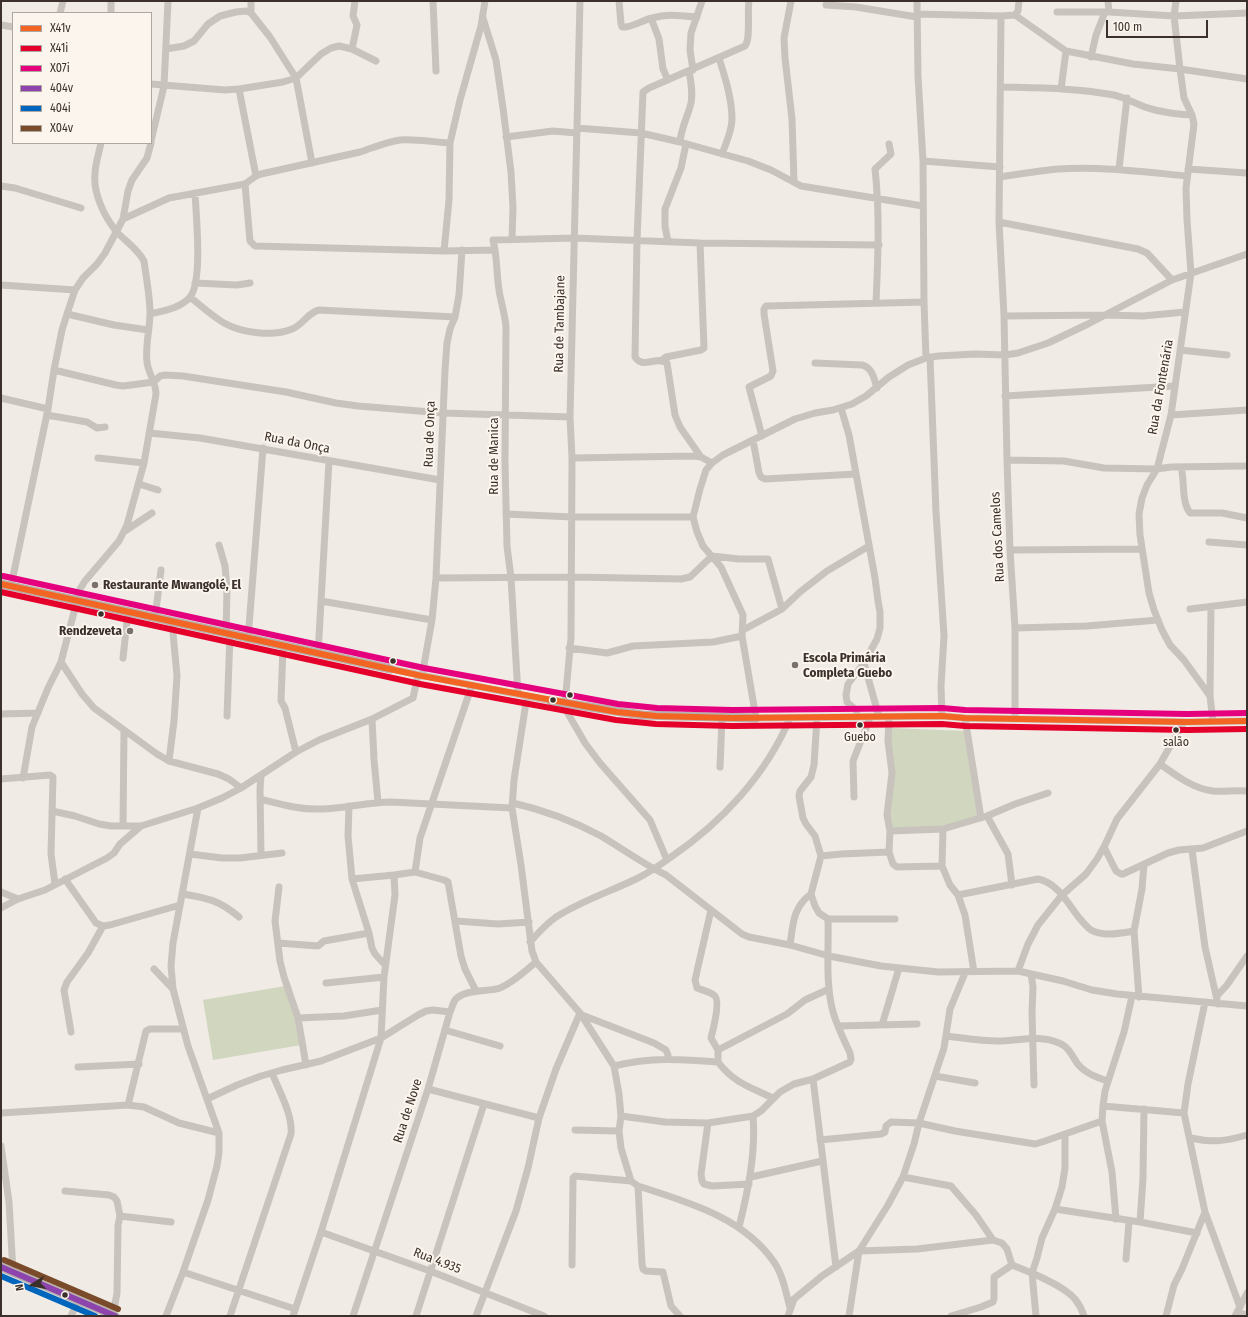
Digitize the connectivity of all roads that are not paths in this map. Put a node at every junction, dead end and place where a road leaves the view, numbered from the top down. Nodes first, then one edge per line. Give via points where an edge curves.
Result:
1 (62, 1) edge
2 (111, 1) edge
3 (168, 1) edge
4 (251, 1) edge
5 (355, 1) edge
6 (433, 1) edge
7 (485, 1) edge
8 (580, 1) edge
9 (618, 1) edge
10 (702, 1) edge
11 (749, 1) edge
12 (791, 1) edge
13 (917, 1) edge
14 (1019, 1) edge
15 (1108, 1) edge
16 (1176, 1) edge
17 (826, 5) dead end
18 (58, 12) edge
19 (111, 12) edge
20 (1057, 12) dead end
21 (1107, 12) junction
22 (251, 13) junction
23 (1247, 13) edge
24 (1015, 15) junction
25 (483, 16) junction
26 (917, 16) junction
27 (1001, 16) junction
28 (1174, 16) junction
29 (697, 17) junction
30 (651, 18) junction
31 (1, 25) edge
32 (12, 28) edge
33 (166, 49) junction
34 (352, 49) junction
35 (1066, 51) junction
36 (1091, 57) junction
37 (719, 58) junction
38 (376, 61) dead end
39 (1180, 69) junction
40 (436, 71) dead end
41 (691, 71) junction
42 (296, 78) junction
43 (1247, 79) edge
44 (668, 80) junction
45 (152, 84) edge
46 (164, 86) junction
47 (1001, 87) junction
48 (239, 89) junction
49 (1061, 89) junction
50 (1127, 98) junction
51 (1192, 115) junction
52 (577, 130) junction
53 (641, 133) junction
54 (506, 137) junction
55 (152, 138) edge
56 (450, 143) junction
57 (683, 143) junction
58 (101, 144) edge
59 (150, 144) edge
60 (889, 144) dead end
61 (722, 154) junction
62 (923, 161) junction
63 (312, 163) junction
64 (1000, 168) junction
65 (1120, 169) junction
66 (1188, 173) junction
67 (1247, 173) edge
68 (256, 176) junction
69 (1000, 177) junction
70 (794, 182) junction
71 (245, 184) junction
72 (1, 186) edge
73 (195, 193) junction
74 (879, 199) junction
75 (923, 206) junction
76 (81, 208) dead end
77 (123, 219) junction
78 (999, 222) junction
79 (116, 231) junction
80 (574, 238) junction
81 (512, 239) junction
82 (637, 241) junction
83 (668, 242) junction
84 (700, 243) junction
85 (879, 245) junction
86 (462, 250) junction
87 (495, 250) junction
88 (444, 251) junction
89 (1247, 254) edge
90 (1191, 273) junction
91 (1172, 280) junction
92 (195, 283) junction
93 (250, 283) dead end
94 (1, 285) edge
95 (75, 290) junction
96 (190, 297) junction
97 (924, 302) junction
98 (876, 303) junction
99 (1185, 312) junction
100 (67, 314) junction
101 (150, 314) junction
102 (1107, 315) junction
103 (1004, 316) junction
104 (455, 317) junction
105 (148, 330) junction
106 (1180, 350) junction
107 (1005, 355) junction
108 (1227, 355) dead end
109 (928, 358) junction
110 (662, 360) junction
111 (815, 363) dead end
112 (54, 370) junction
113 (154, 382) junction
114 (1175, 386) junction
115 (877, 388) junction
116 (1005, 396) junction
117 (1, 398) edge
118 (841, 408) junction
119 (1247, 410) edge
120 (48, 412) junction
121 (443, 412) junction
122 (506, 415) junction
123 (1171, 415) junction
124 (570, 417) junction
125 (105, 427) dead end
126 (149, 433) junction
127 (762, 436) junction
128 (753, 440) junction
129 (263, 448) junction
130 (701, 457) junction
131 (98, 458) dead end
132 (572, 458) junction
133 (1007, 460) junction
134 (329, 461) junction
135 (712, 462) junction
136 (144, 463) junction
137 (1244, 466) dead end
138 (1181, 467) junction
139 (1157, 469) junction
140 (856, 474) junction
141 (440, 480) junction
142 (139, 484) junction
143 (158, 490) dead end
144 (152, 513) dead end
145 (506, 514) junction
146 (572, 517) junction
147 (693, 517) junction
148 (1247, 518) edge
149 (124, 531) junction
150 (1209, 542) dead end
151 (219, 545) dead end
152 (1247, 545) edge
153 (869, 546) junction
154 (1142, 548) junction
155 (1010, 550) junction
156 (712, 556) junction
157 (161, 570) dead end
158 (572, 577) junction
159 (436, 578) junction
160 (511, 578) junction
161 (1, 584) edge
162 (11, 586) junction
163 (76, 601) junction
164 (321, 601) junction
165 (1247, 602) edge
166 (1211, 607) junction
167 (782, 609) junction
168 (1190, 609) dead end
169 (128, 612) junction
170 (155, 618) junction
171 (432, 620) junction
172 (1158, 620) junction
173 (172, 622) junction
174 (1015, 628) junction
175 (742, 632) junction
176 (228, 634) junction
177 (248, 639) junction
178 (282, 646) junction
179 (569, 648) junction
180 (318, 654) junction
181 (123, 658) dead end
182 (61, 662) junction
183 (864, 664) junction
184 (391, 669) joint
185 (420, 675) junction
186 (472, 685) junction
187 (518, 694) junction
188 (527, 696) junction
189 (1210, 696) junction
190 (551, 701) joint
191 (564, 702) junction
192 (856, 711) dead end
193 (38, 713) junction
194 (1, 714) edge
195 (227, 716) dead end
196 (942, 716) junction
197 (879, 717) junction
198 (722, 718) junction
199 (756, 718) junction
200 (790, 718) junction
201 (817, 718) junction
202 (870, 718) junction
203 (889, 718) junction
204 (965, 718) junction
205 (1015, 718) junction
206 (372, 719) junction
207 (1247, 721) edge
208 (1184, 722) junction
209 (1213, 722) junction
210 (124, 731) junction
211 (296, 752) junction
212 (170, 761) junction
213 (1160, 764) junction
214 (720, 767) dead end
215 (261, 775) junction
216 (23, 778) junction
217 (1, 779) edge
218 (241, 788) junction
219 (1247, 791) edge
220 (1048, 793) dead end
221 (854, 797) dead end
222 (260, 799) junction
223 (378, 802) junction
224 (430, 805) junction
225 (512, 805) junction
226 (349, 806) junction
227 (198, 808) junction
228 (52, 811) junction
229 (984, 817) junction
230 (123, 826) junction
231 (141, 826) junction
232 (943, 829) junction
233 (890, 831) junction
234 (1247, 831) edge
235 (1104, 847) junction
236 (1192, 850) junction
237 (889, 852) junction
238 (282, 853) dead end
239 (190, 854) junction
240 (261, 855) junction
241 (821, 856) junction
242 (667, 860) junction
243 (1144, 864) junction
244 (942, 866) junction
245 (654, 869) junction
246 (415, 872) junction
247 (394, 875) junction
248 (65, 879) junction
249 (352, 879) junction
250 (55, 884) junction
251 (1012, 885) junction
252 (278, 887) dead end
253 (1, 892) edge
254 (182, 894) junction
255 (811, 894) junction
256 (958, 895) junction
257 (1062, 895) junction
258 (18, 899) junction
259 (180, 905) junction
260 (1, 908) edge
261 (711, 910) junction
262 (239, 916) dead end
263 (828, 919) junction
264 (895, 919) dead end
265 (456, 921) junction
266 (528, 922) junction
267 (103, 926) junction
268 (1134, 932) junction
269 (369, 933) junction
270 (530, 942) junction
271 (278, 943) junction
272 (790, 945) junction
273 (829, 956) junction
274 (1247, 956) edge
275 (536, 962) junction
276 (385, 965) junction
277 (899, 968) junction
278 (154, 970) dead end
279 (1018, 971) junction
280 (964, 972) junction
281 (974, 972) junction
282 (1031, 974) junction
283 (384, 976) junction
284 (326, 983) dead end
285 (173, 989) junction
286 (829, 989) junction
287 (476, 991) junction
288 (1136, 996) junction
289 (1217, 996) junction
290 (1205, 1002) junction
291 (1218, 1004) junction
292 (1247, 1006) edge
293 (382, 1010) junction
294 (450, 1012) junction
295 (581, 1014) junction
296 (298, 1018) junction
297 (917, 1024) dead end
298 (882, 1025) junction
299 (838, 1026) junction
300 (183, 1029) junction
301 (445, 1030) junction
302 (71, 1032) dead end
303 (946, 1036) junction
304 (380, 1038) junction
305 (1033, 1039) junction
306 (500, 1046) dead end
307 (718, 1050) junction
308 (668, 1059) junction
309 (718, 1062) junction
310 (138, 1064) junction
311 (306, 1065) junction
312 (614, 1066) junction
313 (78, 1067) dead end
314 (272, 1073) junction
315 (935, 1076) junction
316 (813, 1079) junction
317 (1108, 1081) junction
318 (975, 1083) dead end
319 (1034, 1085) dead end
320 (428, 1089) junction
321 (773, 1098) junction
322 (207, 1099) junction
323 (484, 1104) junction
324 (128, 1105) junction
325 (1103, 1106) junction
326 (1144, 1110) junction
327 (1, 1113) edge
328 (1184, 1113) junction
329 (621, 1116) junction
330 (753, 1116) junction
331 (539, 1118) junction
332 (1102, 1121) junction
333 (708, 1123) junction
334 (919, 1123) junction
335 (575, 1130) dead end
336 (619, 1132) junction
337 (219, 1133) junction
338 (1065, 1134) junction
339 (1247, 1135) edge
340 (1191, 1138) junction
341 (820, 1140) junction
342 (1, 1146) edge
343 (822, 1161) junction
344 (903, 1177) junction
345 (750, 1180) junction
346 (631, 1181) junction
347 (638, 1186) junction
348 (65, 1191) dead end
349 (1056, 1209) junction
350 (1205, 1212) junction
351 (120, 1216) junction
352 (1116, 1219) junction
353 (171, 1222) dead end
354 (1129, 1222) junction
355 (1140, 1222) junction
356 (739, 1227) junction
357 (321, 1232) junction
358 (1197, 1233) junction
359 (993, 1240) junction
360 (375, 1251) junction
361 (859, 1251) junction
362 (1126, 1259) dead end
363 (572, 1265) dead end
364 (1012, 1265) junction
365 (1, 1267) edge
366 (836, 1267) junction
367 (430, 1271) junction
368 (13, 1272) junction
369 (183, 1272) junction
370 (1032, 1273) junction
371 (240, 1291) junction
372 (484, 1292) junction
373 (1247, 1293) edge
374 (78, 1301) junction
375 (790, 1308) junction
376 (1237, 1311) edge
377 (294, 1312) edge
378 (1247, 1314) edge
379 (71, 1316) edge
380 (114, 1316) edge
381 (166, 1316) edge
382 (230, 1316) edge
383 (353, 1316) edge
384 (416, 1316) edge
385 (476, 1316) edge
386 (544, 1316) edge
387 (680, 1316) edge
388 (788, 1316) edge
389 (849, 1316) edge
390 (951, 1316) edge
391 (1036, 1316) edge
392 (1084, 1316) edge
393 (1166, 1316) edge

1 - 18 street
2 - 19 street
3 - 33 street
4 - 22 street
5 - 34 street via 353,16 357,25
6 - 40 street
7 - 25 street
8 - 52 street, Rua de Tambajane
9 - 30 street via 622,27
10 - 29 street
11 - 37 street via 747,44
12 - 70 street via 784,38 792,119
13 - 26 street
14 - 24 street
15 - 21 street
16 - 28 street
17 - 26 street
20 - 21 street
21 - 28 street
21 - 36 street via 1096,35
22 - 33 street via 246,11 220,16 208,24 194,41 184,46
22 - 42 street
23 - 28 street
24 - 27 street
24 - 35 street
25 - 54 street via 496,60
25 - 56 street
26 - 27 street
26 - 62 street
27 - 47 street, Rua dos Camelos
28 - 39 street
29 - 30 street via 674,14
29 - 41 street via 691,33
30 - 44 street via 659,39 663,69
31 - 32 street
33 - 46 street
34 - 38 street
34 - 42 street via 339,46 331,48
35 - 36 street
35 - 49 street
36 - 39 street
37 - 41 street
37 - 61 street via 732,120
39 - 43 street
39 - 51 street via 1184,98
41 - 44 street
41 - 57 street via 691,103 683,125
42 - 48 street
42 - 63 street
44 - 53 street via 643,92
45 - 46 street
46 - 48 street
46 - 55 street
47 - 49 street
47 - 64 street, Rua dos Camelos
48 - 68 street
49 - 50 street
50 - 51 street via 1158,110
50 - 65 street
51 - 66 street, Rua da Fontenária via 1194,124
52 - 53 street
52 - 54 street
52 - 80 street, Rua de Tambajane
53 - 57 street
53 - 82 street
54 - 81 street via 513,200
56 - 63 street via 400,140
56 - 88 street via 449,200
57 - 61 street
57 - 83 street via 681,168 666,209 665,226
58 - 79 street via 95,187 98,198
59 - 77 street via 146,158 132,180
60 - 74 street via 891,154 875,169
61 - 70 street via 771,170
62 - 64 street
62 - 75 street
63 - 68 street
64 - 69 street, Rua dos Camelos
65 - 66 street
65 - 69 street via 1059,169
66 - 67 street
66 - 90 street, Rua da Fontenária via 1186,220
68 - 71 street
69 - 78 street, Rua dos Camelos
70 - 74 street via 812,189
71 - 73 street
71 - 88 street via 250,241 255,246
72 - 76 street
73 - 77 street via 169,198
73 - 92 street via 198,234
74 - 75 street
74 - 85 street
75 - 97 street
77 - 79 street
78 - 91 street via 1138,249 1147,253
78 - 103 street, Rua dos Camelos
79 - 95 street via 98,264
79 - 101 street via 144,261
80 - 81 street
80 - 82 street
80 - 124 street, Rua de Tambajane
81 - 87 street via 493,240
82 - 83 street
82 - 110 street via 635,357 641,364
83 - 84 street
84 - 85 street
84 - 110 street via 704,348
85 - 98 street
86 - 87 street
86 - 88 street
86 - 104 street, Rua de Onça
87 - 122 street, Rua de Manica via 506,320
89 - 90 street
90 - 91 street
90 - 99 street, Rua da Fontenária
91 - 102 street
92 - 93 street
92 - 96 street
94 - 95 street
95 - 100 street
96 - 101 street via 179,305
96 - 104 street via 225,324 267,334 293,329 311,313 319,310
97 - 98 street
97 - 109 street
98 - 127 street via 766,306 764,309 773,371 770,376 749,387
99 - 102 street via 1143,316
99 - 106 street, Rua da Fontenária
100 - 105 street via 114,326
100 - 112 street
101 - 105 street
102 - 103 street
102 - 107 street via 1048,343
103 - 107 street, Rua dos Camelos
104 - 121 street, Rua de Onça via 447,343
105 - 113 street via 147,362
106 - 108 street
106 - 114 street, Rua da Fontenária
107 - 109 street via 976,354
107 - 116 street, Rua dos Camelos
109 - 115 street via 908,364
109 - 196 street via 944,636
110 - 130 street via 667,364 675,415 680,427
111 - 115 street via 866,366 871,370
112 - 113 street via 123,386
112 - 120 street
113 - 121 street via 160,376 182,376 286,392 343,404
113 - 126 street via 156,394
114 - 116 street
114 - 123 street, Rua da Fontenária
115 - 118 street
116 - 133 street, Rua dos Camelos
117 - 120 street
118 - 127 street via 805,416
118 - 140 street
119 - 123 street
120 - 125 street via 87,422 97,428
120 - 162 street
121 - 122 street
121 - 141 street, Rua de Onça
122 - 124 street
122 - 145 street, Rua de Manica
123 - 139 street, Rua da Fontenária
124 - 132 street, Rua de Tambajane
126 - 129 street, Rua da Onça
126 - 136 street
127 - 128 street
128 - 135 street
128 - 140 street via 759,473 766,479
129 - 134 street, Rua da Onça
129 - 177 street
130 - 132 street
130 - 135 street
131 - 136 street
132 - 146 street, Rua de Tambajane
133 - 139 street via 1064,461 1104,468
133 - 155 street, Rua dos Camelos
134 - 141 street, Rua da Onça
134 - 164 street
135 - 147 street via 706,470
136 - 142 street
137 - 138 street
138 - 139 street
138 - 148 street via 1190,513 1222,513
139 - 154 street, Rua da Fontenária via 1142,498 1139,514
140 - 153 street
141 - 159 street, Rua de Onça
142 - 143 street
142 - 149 street
144 - 149 street
145 - 146 street
145 - 160 street, Rua de Manica
146 - 147 street
146 - 158 street, Rua de Tambajane
147 - 156 street via 702,546
149 - 163 street via 119,541 85,581
150 - 152 street
151 - 176 street via 228,588
153 - 167 street via 827,571
153 - 183 street via 880,612 880,628
154 - 155 street
154 - 172 street, Rua da Fontenária via 1149,593
155 - 174 street, Rua dos Camelos
156 - 158 street via 690,577 681,579
156 - 167 street via 768,559
156 - 175 street via 721,567 743,615
157 - 170 street
158 - 160 street
158 - 179 street, Rua de Tambajane
159 - 160 street
159 - 171 street, Rua de Onça
160 - 187 street, Rua de Manica
161 - 162 main road
162 - 163 main road
163 - 169 main road
163 - 182 street
164 - 171 street
164 - 180 street
165 - 166 street
166 - 168 street
166 - 189 street
167 - 175 street
169 - 170 main road
169 - 181 street
170 - 173 main road
171 - 185 street, Rua de Onça
172 - 174 street via 1088,626
172 - 189 street, Rua da Fontenária via 1170,645
173 - 176 main road
173 - 212 street via 177,676
174 - 205 street, Rua dos Camelos
175 - 179 street via 713,642 633,646 607,653
175 - 199 street
176 - 177 main road
176 - 195 street
177 - 178 main road
178 - 180 main road
178 - 211 street via 281,701
179 - 191 street, Rua de Tambajane
180 - 184 main road
182 - 193 street
182 - 210 street via 94,708
183 - 192 street via 848,684 846,695 847,702
183 - 197 street
184 - 185 street
185 - 186 street
185 - 206 street, Rua de Onça via 413,698
186 - 187 street
186 - 224 street
187 - 188 street
188 - 190 street
188 - 225 street
189 - 209 street, Rua da Fontenária
190 - 191 main road
191 - 198 main road via 642,715
191 - 242 street via 563,705 600,763 650,820
193 - 194 street
193 - 216 street via 32,727
196 - 203 street
196 - 204 street
197 - 202 street
197 - 203 street
198 - 199 main road
198 - 214 street
199 - 200 street
200 - 201 street
200 - 242 street via 782,737 742,794 698,838
201 - 202 street
201 - 241 street via 814,765 811,777 799,796 803,818 815,836
202 - 221 street via 853,761
203 - 233 street via 888,741 892,773 887,815
204 - 205 street
204 - 229 street
205 - 208 street
206 - 211 street
206 - 223 street
207 - 209 street
208 - 209 street
208 - 213 street
210 - 212 street
210 - 230 street
211 - 215 street
212 - 218 street via 218,774
213 - 219 street via 1201,788 1212,791
213 - 235 street via 1117,819
215 - 218 street
215 - 222 street
216 - 217 street
216 - 228 street via 53,777
218 - 227 street
220 - 229 street
222 - 226 street via 310,809
222 - 240 street
223 - 224 street
223 - 226 street
224 - 225 street
224 - 246 street via 420,838
225 - 245 street via 545,811 574,823
225 - 266 street
226 - 249 street via 348,836
227 - 231 street
227 - 239 street
228 - 230 street via 99,824
228 - 250 street via 51,854
229 - 232 street
229 - 251 street via 1008,854
230 - 231 street
231 - 248 street via 107,858
232 - 233 street
232 - 244 street
233 - 237 street
234 - 236 street
235 - 243 street via 1120,874
235 - 257 street via 1086,874
236 - 243 street via 1168,853
236 - 289 street via 1203,940
237 - 241 street
237 - 244 street via 893,864 897,867
238 - 240 street
239 - 240 street via 222,858
239 - 254 street
241 - 255 street
242 - 245 street
243 - 268 street
244 - 256 street via 950,885
245 - 261 street via 666,875
245 - 270 street via 556,917
246 - 247 street
246 - 265 street via 448,882
247 - 249 street
247 - 276 street via 396,895
248 - 250 street
248 - 267 street via 96,923
249 - 269 street
250 - 258 street
251 - 256 street
251 - 257 street via 1038,879 1045,880
252 - 271 street via 275,921
253 - 258 street
254 - 259 street
254 - 262 street via 216,902
255 - 263 street via 819,912
255 - 272 street via 796,911
256 - 281 street via 965,915
257 - 268 street via 1091,930 1111,934
257 - 279 street via 1038,925
258 - 260 street
259 - 267 street
259 - 285 street via 171,966
261 - 272 street via 748,937
261 - 307 street via 695,980 697,988 717,999 711,1038
263 - 264 street
263 - 273 street
265 - 266 street via 498,924
265 - 287 street via 461,956
266 - 270 street
267 - 302 street via 64,990
268 - 288 street
269 - 271 street via 324,941 318,946
269 - 276 street via 375,954
270 - 275 street
271 - 296 street via 284,977
272 - 273 street
273 - 277 street
273 - 286 street
274 - 289 street
275 - 287 street, Rua de Nove via 507,984 495,989
275 - 295 street
276 - 283 street
277 - 280 street
277 - 298 street
278 - 285 street
279 - 281 street
279 - 282 street
280 - 281 street
280 - 303 street via 950,1008
282 - 288 street via 1092,990
282 - 305 street
283 - 284 street
283 - 293 street
285 - 300 street
286 - 299 street
286 - 307 street
287 - 294 street, Rua de Nove via 455,999
288 - 290 street
288 - 317 street
289 - 291 street
290 - 291 street
290 - 328 street
291 - 292 street
293 - 296 street via 344,1016
293 - 304 street
294 - 301 street, Rua de Nove
294 - 304 street via 426,1011
295 - 308 street via 654,1043 668,1052
295 - 312 street
295 - 331 street via 556,1069
296 - 311 street
297 - 298 street
298 - 299 street
299 - 316 street via 851,1059 846,1064
300 - 310 street via 146,1031
300 - 322 street
301 - 306 street
301 - 320 street, Rua de Nove
303 - 305 street via 998,1041
303 - 315 street
304 - 311 street
304 - 357 street
305 - 317 street via 1046,1038 1064,1045 1072,1053 1075,1061 1089,1074
305 - 319 street
307 - 309 street
308 - 309 street
308 - 312 street via 640,1060
309 - 321 street via 744,1085
310 - 313 street
310 - 324 street
311 - 314 street
312 - 329 street via 620,1094
314 - 322 street
314 - 371 street via 290,1118 291,1134
315 - 318 street
315 - 334 street
316 - 321 street via 794,1084
316 - 341 street
317 - 325 street
320 - 323 street
320 - 360 street, Rua de Nove
321 - 330 street
322 - 337 street
323 - 331 street
323 - 367 street
324 - 327 street
324 - 337 street via 144,1107 179,1123
325 - 326 street
325 - 332 street
326 - 328 street
326 - 355 street
328 - 340 street
329 - 333 street via 665,1122
329 - 336 street
330 - 333 street
330 - 345 street
331 - 372 street via 516,1211
332 - 338 street
332 - 352 street via 1112,1172
333 - 345 street via 702,1174 704,1184 712,1186
334 - 338 street via 1035,1144
334 - 341 street via 893,1122 886,1126 882,1134
334 - 344 street
335 - 336 street
336 - 346 street
337 - 369 street via 217,1166
338 - 349 street via 1065,1168
339 - 340 street via 1213,1142
340 - 350 street
341 - 343 street
342 - 368 street via 9,1202
343 - 345 street
343 - 366 street
344 - 359 street via 951,1186
344 - 361 street
345 - 356 street
346 - 347 street
346 - 363 street via 575,1176 573,1178
347 - 356 street via 702,1208
347 - 387 street via 643,1269 663,1272 670,1306
348 - 351 street via 114,1197
349 - 352 street
349 - 370 street via 1042,1238
350 - 358 street
350 - 376 street
351 - 353 street
351 - 380 street via 118,1293
352 - 354 street
354 - 355 street
354 - 362 street
355 - 358 street
356 - 375 street via 765,1250 775,1263
357 - 360 street, Rua 4.935
357 - 377 street
358 - 393 street via 1174,1285
359 - 361 street via 917,1249
359 - 364 street via 1002,1243 1007,1249
360 - 367 street, Rua 4.935
360 - 383 street, Rua de Nove
361 - 366 street
361 - 389 street
364 - 370 street
364 - 390 street via 994,1277 993,1302
365 - 368 main road
366 - 375 street via 794,1299
367 - 372 street, Rua 4.935
367 - 384 street
368 - 374 main road
369 - 371 street
369 - 381 street
370 - 391 street
370 - 392 street via 1066,1291 1075,1299
371 - 377 street
371 - 382 street
372 - 385 street
372 - 386 street, Rua 4.935
373 - 376 street
374 - 379 street
374 - 380 main road
375 - 388 street
376 - 378 street

